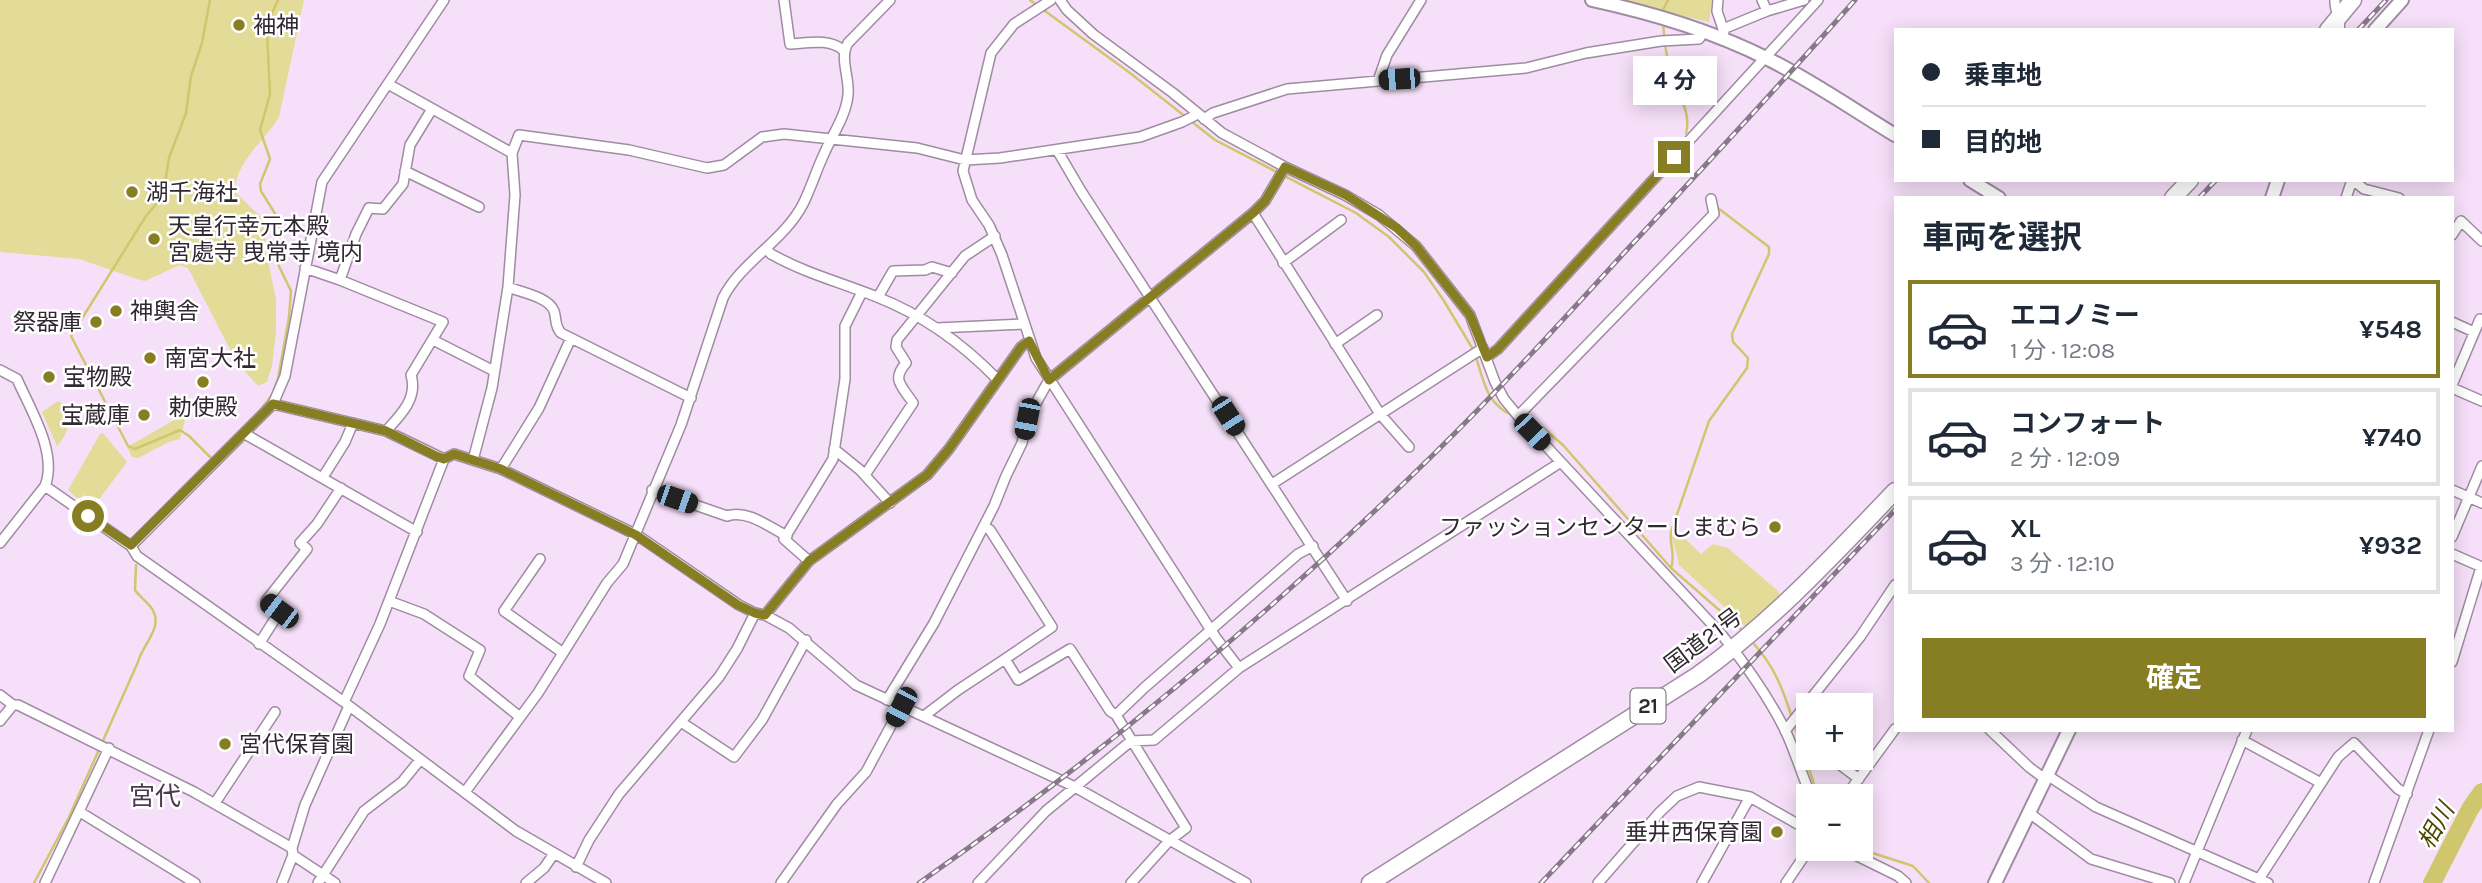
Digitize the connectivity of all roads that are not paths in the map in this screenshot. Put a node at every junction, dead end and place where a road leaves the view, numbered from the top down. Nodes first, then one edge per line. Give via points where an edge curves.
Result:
1 (444, 0) edge
2 (784, 0) edge
3 (890, 0) edge
4 (1060, 0) edge
5 (1421, 0) edge
6 (1592, 0) edge
7 (1718, 0) edge
8 (1762, 0) edge
9 (1804, 0) edge
10 (1818, 0) edge
11 (2335, 0) edge
12 (2353, 0) edge
13 (2402, 0) edge
14 (1048, 2) edge
15 (1767, 11) junction
16 (2335, 26) edge
17 (2377, 28) edge
18 (1704, 31) junction
19 (1723, 34) junction
20 (843, 50) junction
21 (1765, 57) junction
22 (1378, 81) junction
23 (388, 84) junction
24 (432, 109) junction
25 (1198, 116) junction
26 (1894, 134) edge
27 (830, 140) junction
28 (1057, 150) junction
29 (512, 153) junction
30 (965, 160) junction
31 (1284, 168) junction
32 (405, 172) junction
33 (1973, 182) edge
34 (2188, 182) edge
35 (2355, 182) edge
36 (1996, 196) edge
37 (2175, 196) edge
38 (2391, 196) edge
39 (1711, 199) dead end
40 (479, 207) dead end
41 (1253, 213) junction
42 (2454, 217) edge
43 (1341, 220) dead end
44 (2461, 221) junction
45 (2454, 232) edge
46 (995, 236) junction
47 (2482, 241) edge
48 (766, 249) junction
49 (1283, 262) junction
50 (305, 268) junction
51 (951, 273) junction
52 (340, 280) junction
53 (508, 287) junction
54 (862, 292) junction
55 (878, 297) junction
56 (1149, 297) junction
57 (1377, 315) dead end
58 (917, 316) junction
59 (2482, 320) edge
60 (2454, 323) edge
61 (1024, 324) junction
62 (937, 328) junction
63 (2474, 332) junction
64 (571, 338) junction
65 (433, 340) junction
66 (1029, 341) junction
67 (1335, 344) junction
68 (1485, 353) junction
69 (0, 370) edge
70 (494, 371) junction
71 (997, 379) junction
72 (1049, 380) junction
73 (2454, 381) edge
74 (2454, 387) edge
75 (691, 398) junction
76 (2482, 401) edge
77 (273, 404) junction
78 (1380, 414) junction
79 (1518, 416) junction
80 (353, 424) junction
81 (386, 431) junction
82 (245, 434) junction
83 (1409, 447) dead end
84 (834, 449) junction
85 (444, 459) junction
86 (473, 460) junction
87 (1560, 462) junction
88 (2482, 467) edge
89 (501, 469) junction
90 (865, 475) junction
91 (323, 477) junction
92 (1272, 484) junction
93 (45, 486) junction
94 (341, 488) junction
95 (652, 490) junction
96 (2454, 491) edge
97 (1894, 492) edge
98 (2469, 498) junction
99 (890, 503) junction
100 (2482, 503) edge
101 (984, 526) junction
102 (417, 532) junction
103 (2454, 532) edge
104 (636, 535) junction
105 (787, 536) junction
106 (1, 540) edge
107 (131, 545) junction
108 (1312, 547) junction
109 (2454, 555) edge
110 (540, 559) dead end
111 (809, 561) junction
112 (2482, 567) edge
113 (1894, 586) edge
114 (389, 601) junction
115 (1348, 601) junction
116 (755, 613) junction
117 (765, 615) junction
118 (1210, 630) junction
119 (806, 640) junction
120 (259, 644) junction
121 (1733, 649) junction
122 (563, 653) junction
123 (2454, 656) edge
124 (1005, 659) junction
125 (1239, 668) junction
126 (1820, 693) edge
127 (0, 695) edge
128 (887, 700) junction
129 (347, 704) junction
130 (13, 705) junction
131 (901, 707) junction
132 (275, 712) dead end
133 (1116, 715) junction
134 (924, 716) junction
135 (520, 717) junction
136 (1796, 720) edge
137 (0, 721) edge
138 (681, 722) junction
139 (1894, 730) edge
140 (1785, 731) junction
141 (1992, 732) edge
142 (2068, 732) edge
143 (2245, 732) edge
144 (2428, 732) edge
145 (2242, 740) junction
146 (1131, 741) junction
147 (104, 746) junction
148 (420, 760) junction
149 (1847, 770) edge
150 (2046, 777) junction
151 (1859, 779) junction
152 (2321, 783) junction
153 (1806, 784) edge
154 (1855, 784) edge
155 (1073, 786) junction
156 (465, 792) junction
157 (2407, 794) junction
158 (1750, 797) junction
159 (215, 803) junction
160 (80, 812) junction
161 (2028, 812) junction
162 (1796, 823) edge
163 (1169, 841) junction
164 (293, 851) junction
165 (2198, 851) junction
166 (553, 855) junction
167 (1802, 861) edge
168 (1867, 861) edge
169 (576, 867) junction
170 (320, 879) edge
171 (2264, 881) edge
172 (1789, 882) edge
173 (45, 883) edge
174 (195, 883) edge
175 (282, 883) edge
176 (335, 883) edge
177 (526, 883) edge
178 (606, 883) edge
179 (781, 883) edge
180 (978, 883) edge
181 (1131, 883) edge
182 (1246, 883) edge
183 (1370, 883) edge
184 (1598, 883) edge
185 (1702, 883) edge
186 (1906, 883) edge
187 (1995, 883) edge
188 (2170, 883) edge
189 (2184, 883) edge
190 (2374, 883) edge

1 - 23 street
2 - 20 street via 790,44 821,42
3 - 20 street
4 - 25 street via 1093,34
5 - 22 street via 1387,55
6 - 18 street
7 - 19 street
8 - 15 street
9 - 15 street
10 - 21 street
11 - 16 street
12 - 16 highway
13 - 17 street
14 - 30 street via 1014,24 991,53
15 - 19 street
18 - 19 street
18 - 22 street via 1699,39 1586,53 1526,68
19 - 21 street
20 - 27 street via 849,92 846,110
21 - 26 street
21 - 68 street via 1498,349
22 - 25 street via 1287,89
23 - 24 street
23 - 50 street via 322,182
24 - 29 street
24 - 32 street via 410,145
25 - 28 street via 1140,137
25 - 31 street
27 - 29 street via 784,134 762,137 724,165 707,168 629,150 519,135
27 - 30 street via 917,148
27 - 48 street via 802,206
28 - 30 street
28 - 56 street
29 - 53 street via 515,195
30 - 46 street via 963,171 972,200
31 - 41 street
31 - 68 street via 1346,195 1397,228 1470,315
32 - 40 street
32 - 52 street via 403,184 383,209 369,208
33 - 36 street
34 - 37 highway
35 - 38 street
39 - 79 street via 1714,214
41 - 49 street
41 - 56 street
42 - 44 street
43 - 49 street
44 - 45 street
44 - 47 street
46 - 51 street via 965,256
46 - 61 street
48 - 54 street via 808,273
48 - 75 street via 731,283
49 - 67 street
50 - 52 street
50 - 77 street via 285,376
51 - 55 street via 932,267 892,271
51 - 58 street
52 - 65 street via 443,322
53 - 64 street via 548,302 554,309 555,326
53 - 70 street
54 - 55 street
54 - 84 street via 845,326 845,379
55 - 58 street
56 - 72 street
56 - 92 street
57 - 67 street
58 - 62 street
58 - 90 street via 896,347 906,363 897,380 913,403
59 - 63 street
60 - 63 street
61 - 62 street
61 - 66 street
62 - 71 street
63 - 73 street
64 - 75 street
64 - 89 street via 539,408
65 - 70 street
65 - 81 street via 411,375 415,385 406,410
66 - 71 street
66 - 72 street
67 - 78 street
68 - 78 street
68 - 79 street via 1495,382
69 - 93 street via 17,379 39,430 47,454
70 - 86 street
71 - 99 street via 927,475
72 - 101 street via 1027,419 1023,443
72 - 118 street
74 - 76 street
75 - 95 street
77 - 80 street
77 - 82 street
78 - 83 street
78 - 92 street
79 - 87 street
80 - 81 street
80 - 91 street
81 - 85 street
82 - 91 street
82 - 107 street
84 - 90 street
84 - 105 street via 833,459
85 - 86 street via 454,454
85 - 102 street
86 - 89 street
87 - 115 street
87 - 121 street
88 - 98 street
89 - 104 street
90 - 99 street
91 - 94 street
92 - 108 street
93 - 106 street
93 - 107 street
94 - 102 street
94 - 120 street via 300,543 307,549 266,601 279,611
95 - 104 street
95 - 105 street via 727,516 746,515
96 - 98 street
97 - 121 highway, 国道21号 / 21 via 1801,590
98 - 100 street
98 - 103 street
99 - 111 street
101 - 124 street via 1052,627
101 - 128 street via 934,623
102 - 114 street
104 - 116 street
104 - 122 street via 623,564
105 - 111 street via 784,540
107 - 120 street via 137,556
108 - 115 street
108 - 118 street
109 - 112 street
110 - 122 street via 504,611
111 - 117 street
112 - 123 street
113 - 126 street
114 - 129 street
114 - 135 street via 424,614 480,650 469,676
115 - 125 street
116 - 117 street
116 - 138 street via 719,677
117 - 119 street
118 - 125 street
118 - 133 street
119 - 128 street via 856,685
119 - 138 street via 762,720 734,757
120 - 129 street
121 - 140 street
121 - 183 highway, 国道21号 / 21
122 - 135 street
124 - 133 street via 1018,680 1070,649
124 - 134 street
125 - 146 street via 1154,740
127 - 130 street
128 - 131 street
129 - 148 street
129 - 164 street via 305,806
130 - 137 street
130 - 147 street
131 - 134 street
131 - 179 street via 866,772 836,804
132 - 159 street
133 - 146 street
134 - 155 street
135 - 156 street
136 - 140 street
138 - 169 street via 619,794
139 - 151 street
140 - 153 street
141 - 150 street
142 - 150 street
143 - 145 street
144 - 157 street
145 - 152 street
145 - 165 street
146 - 155 street
146 - 163 street via 1186,828
147 - 159 street
147 - 160 street
148 - 156 street
148 - 170 street via 402,782 364,811
149 - 151 street
150 - 161 street
150 - 165 street via 2096,807
151 - 154 street
152 - 157 street via 2354,743
152 - 171 street
155 - 163 street
155 - 180 street
156 - 166 street
157 - 190 street
158 - 162 street
158 - 184 street via 1699,787 1677,796
158 - 185 street
159 - 164 street
160 - 173 street
160 - 174 street
161 - 187 street
161 - 188 street via 2091,859
163 - 181 street
163 - 182 street
164 - 170 street
164 - 175 street
165 - 171 street
165 - 189 street
166 - 169 street
166 - 177 street
167 - 172 street
168 - 186 street
169 - 178 street
170 - 176 street

